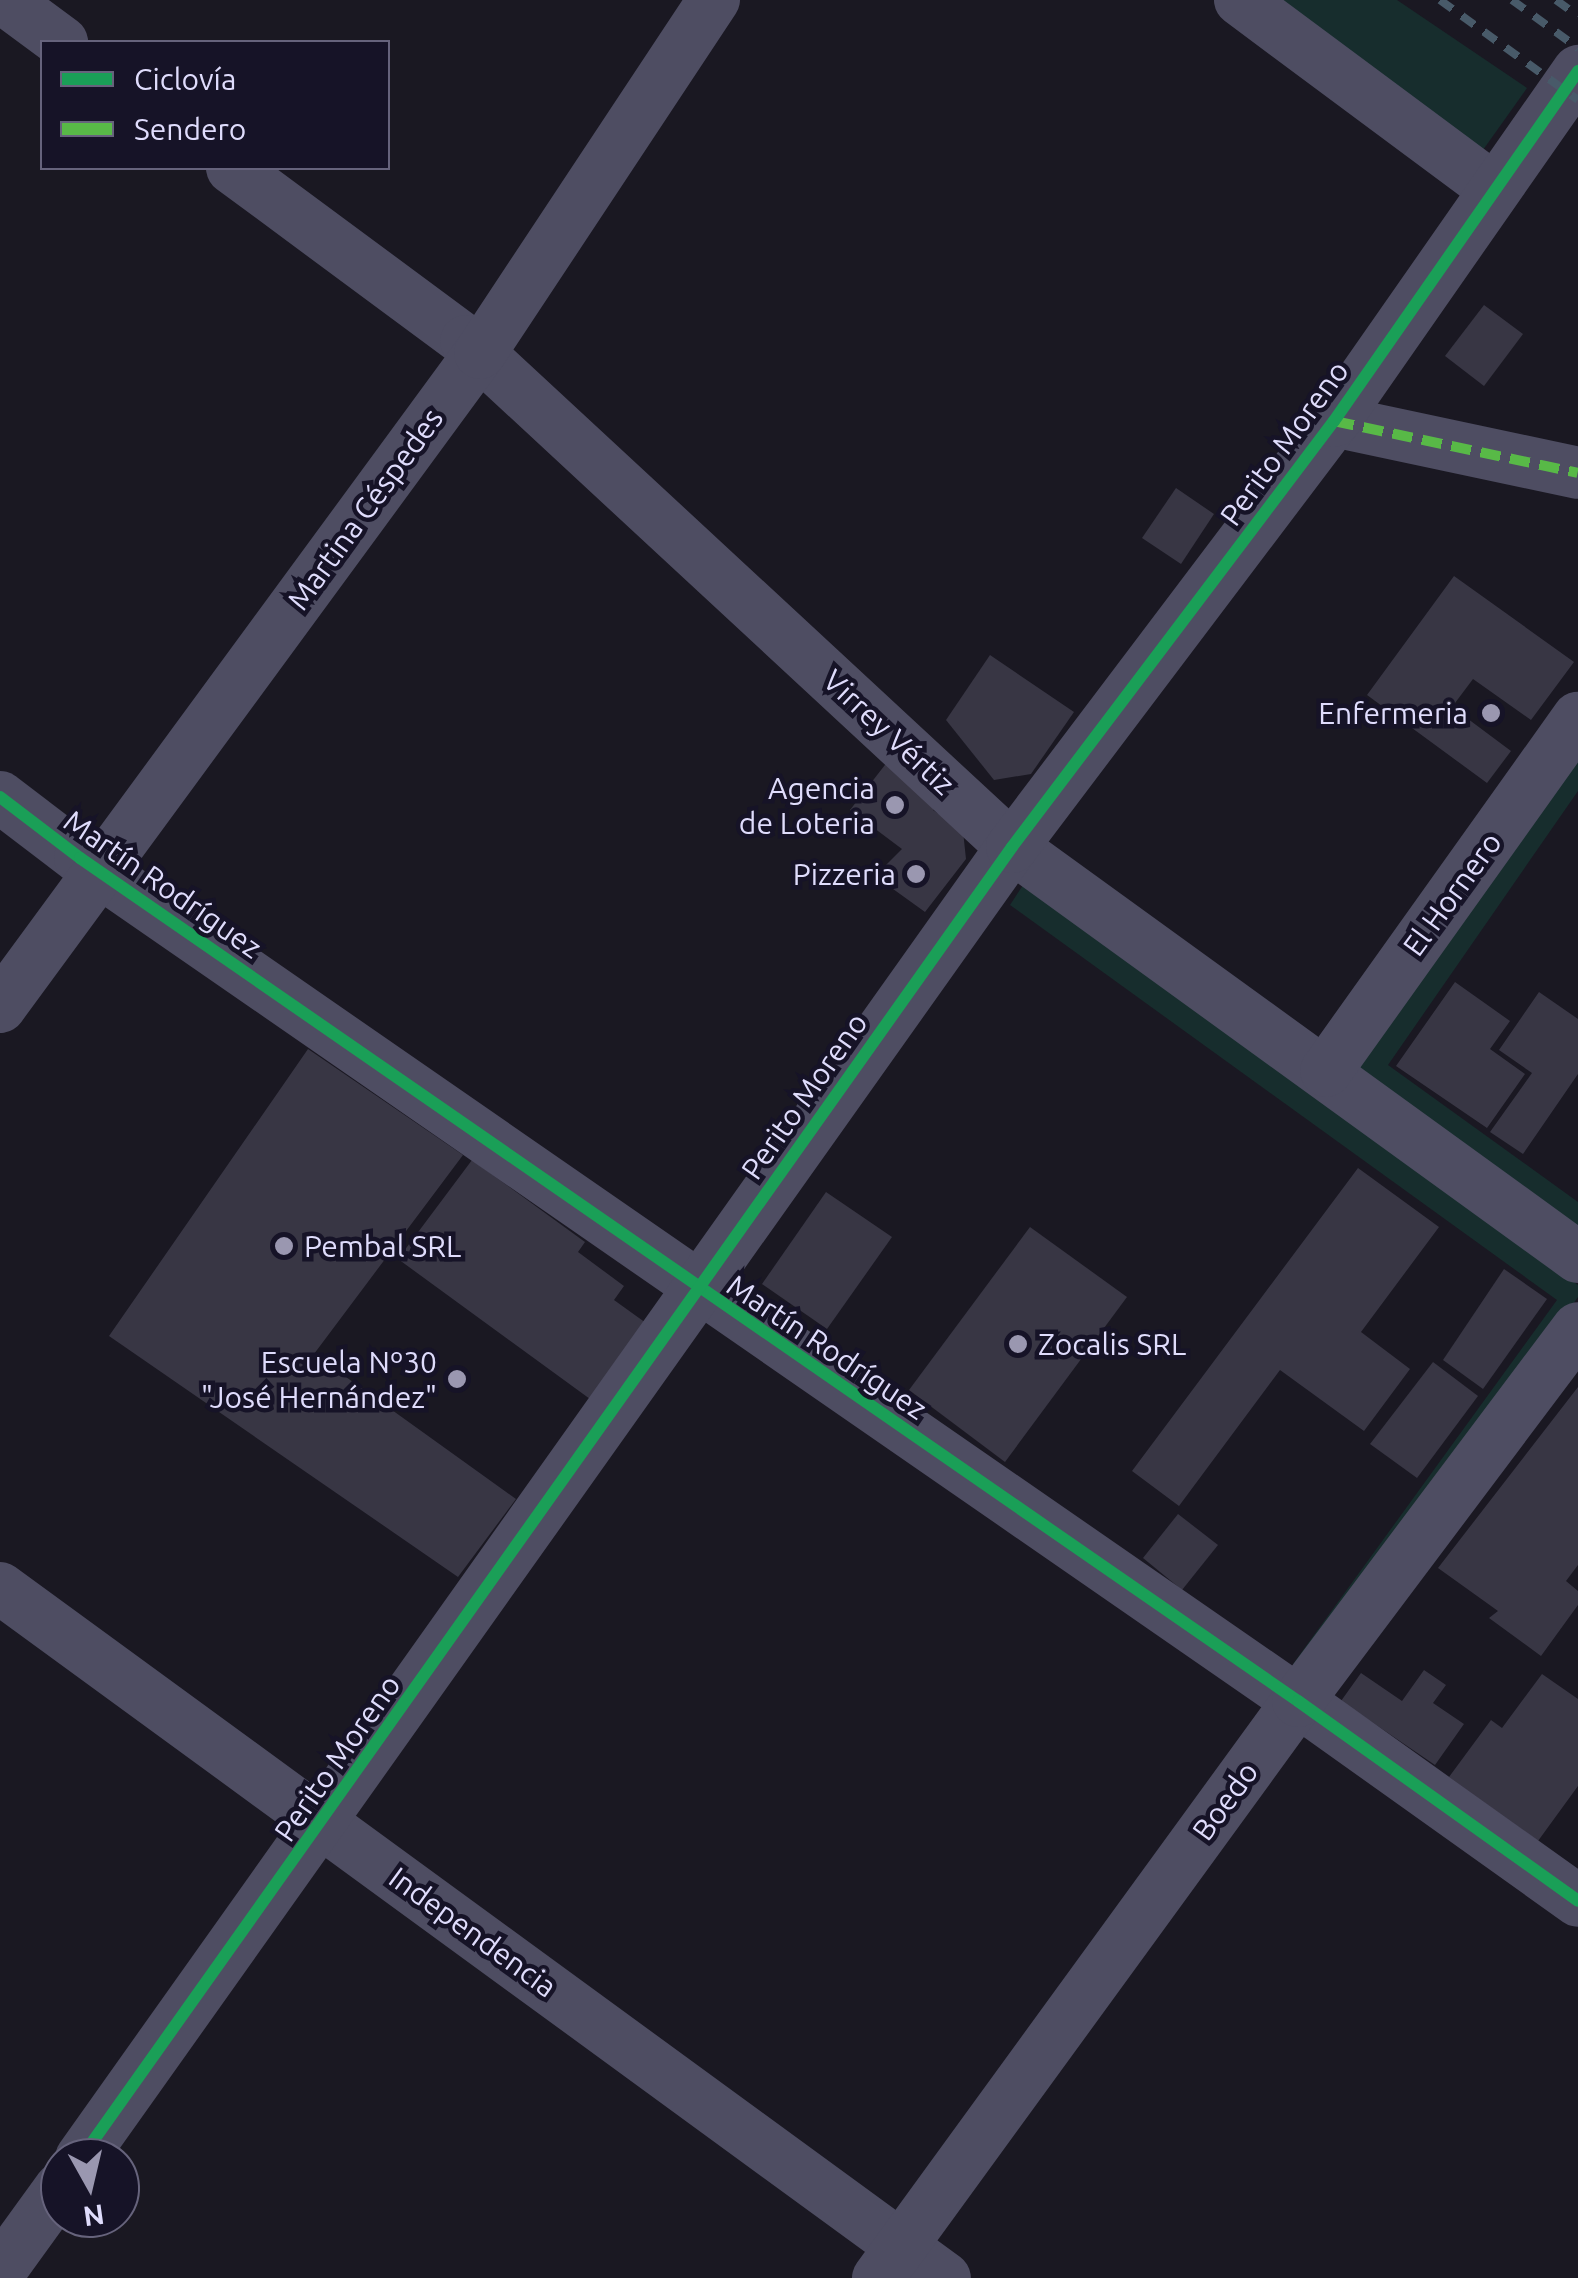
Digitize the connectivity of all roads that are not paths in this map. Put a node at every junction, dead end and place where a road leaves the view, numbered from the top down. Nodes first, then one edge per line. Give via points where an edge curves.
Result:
1 (5, 0) edge
2 (714, 0) edge
3 (1240, 0) edge
4 (59, 40) edge
5 (1578, 71) edge
6 (235, 170) edge
7 (1493, 188) junction
8 (480, 353) junction
9 (1334, 422) junction
10 (1578, 472) edge
11 (1578, 718) edge
12 (0, 797) edge
13 (1012, 847) junction
14 (100, 872) junction
15 (0, 1007) edge
16 (1326, 1070) junction
17 (1578, 1257) edge
18 (698, 1289) junction
19 (1578, 1328) edge
20 (0, 1588) edge
21 (1298, 1701) junction
22 (324, 1822) junction
23 (1578, 1901) edge
24 (96, 2138) edge
25 (40, 2216) edge
26 (890, 2262) edge
27 (0, 2271) edge
28 (945, 2278) edge

1 - 4 street
2 - 8 street, Martina Céspedes
3 - 7 street
5 - 7 street, Perito Moreno
6 - 8 street, Virrey Vértiz
7 - 9 street, Perito Moreno
8 - 13 street, Virrey Vértiz
8 - 14 street, Martina Céspedes
9 - 10 street
9 - 13 street, Perito Moreno
11 - 16 street, El Hornero
12 - 14 street, Martín Rodríguez
13 - 16 street, Virrey Vértiz
13 - 18 street, Perito Moreno
14 - 15 street, Martina Céspedes
14 - 18 street, Martín Rodríguez
16 - 17 street, Virrey Vértiz
18 - 21 street, Martín Rodríguez
18 - 22 street, Perito Moreno
19 - 21 street, Boedo
20 - 22 street, Independencia
21 - 23 street, Martín Rodríguez
21 - 26 street, Boedo
22 - 24 street, Perito Moreno
22 - 26 street, Independencia
25 - 27 street
26 - 28 street, Independencia

